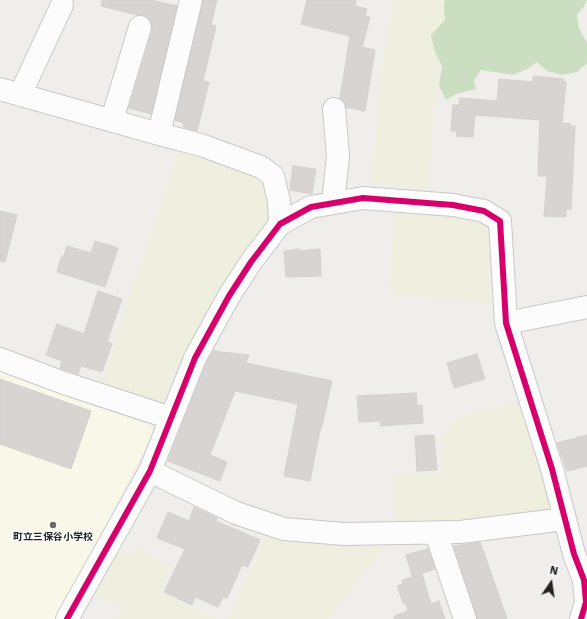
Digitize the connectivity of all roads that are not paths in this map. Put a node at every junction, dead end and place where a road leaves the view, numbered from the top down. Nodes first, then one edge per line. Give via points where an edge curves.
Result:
1 (191, 0) edge
2 (62, 5) dead end
3 (140, 27) dead end
4 (10, 92) edge
5 (334, 108) dead end
6 (112, 120) junction
7 (158, 134) junction
8 (333, 203) junction
9 (280, 224) junction
10 (587, 307) edge
11 (506, 323) junction
12 (0, 359) edge
13 (170, 418) junction
14 (150, 471) junction
15 (565, 519) junction
16 (436, 533) junction
17 (67, 619) edge
18 (465, 619) edge
19 (581, 619) edge

1 - 7 street
2 - 4 street
3 - 6 street
4 - 6 street
5 - 8 street via 338,156
6 - 7 street
7 - 9 street via 201,145 261,167 273,176 280,201
8 - 9 street via 311,208
8 - 11 street via 363,198 453,204 484,211 500,221
9 - 13 street via 229,296 195,358
10 - 11 street
11 - 15 street
12 - 13 street
13 - 14 street
14 - 16 street via 236,513 284,529 344,534
14 - 17 street
15 - 16 street
15 - 19 street via 584,580 586,602
16 - 18 street

